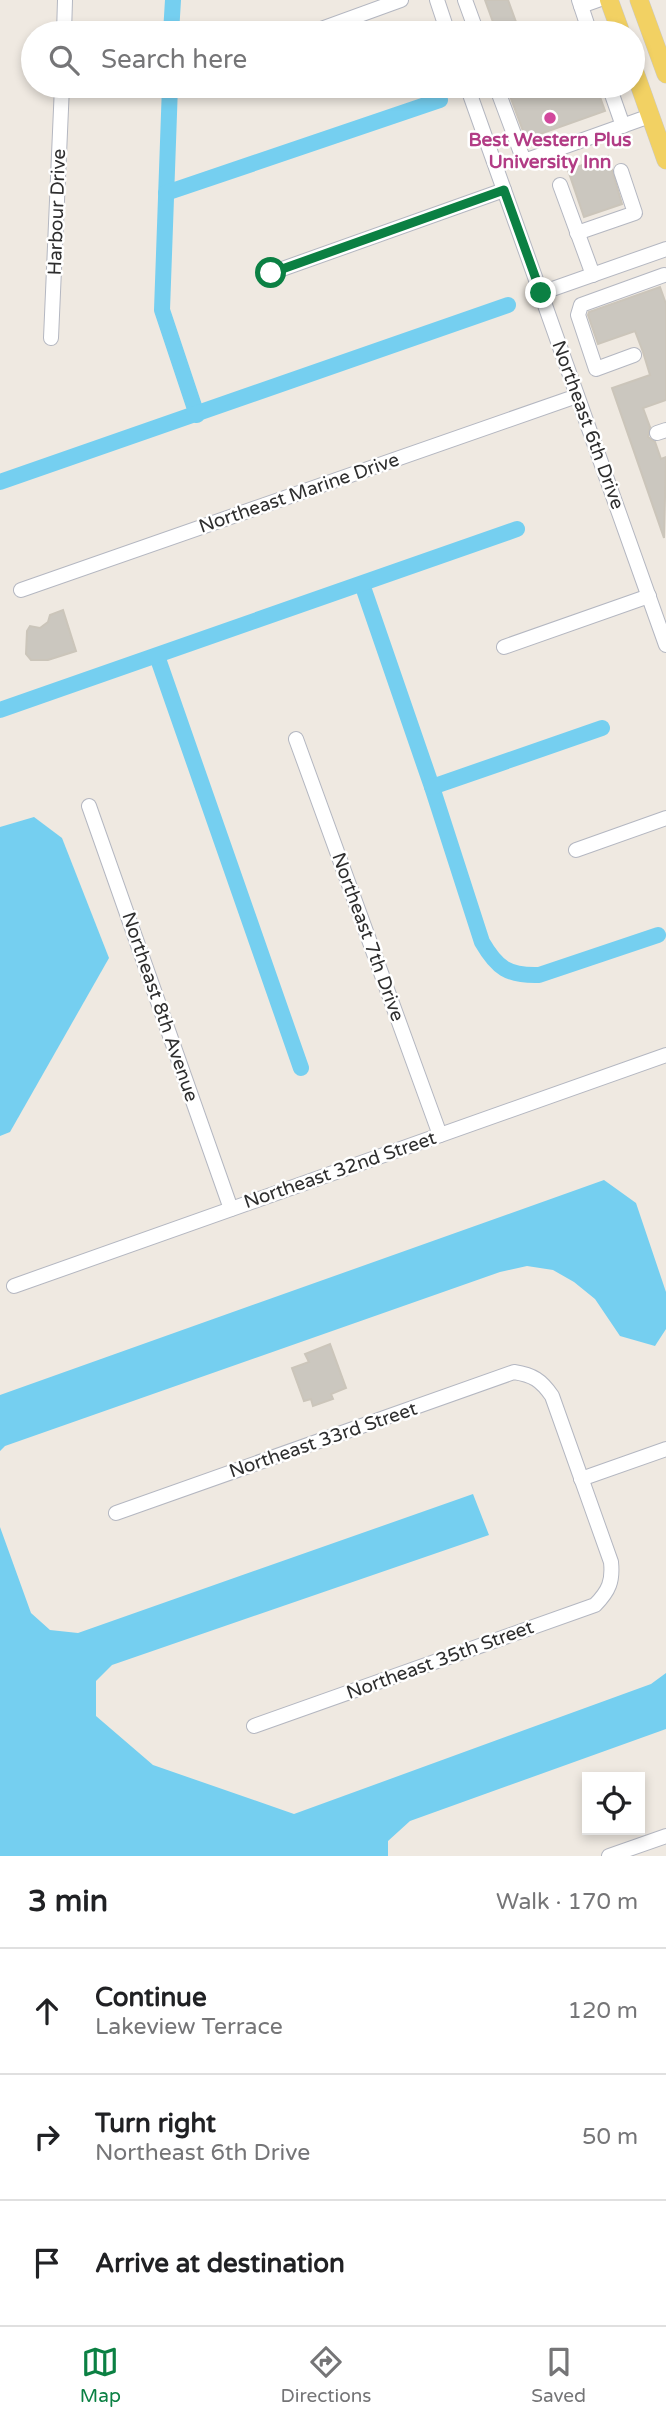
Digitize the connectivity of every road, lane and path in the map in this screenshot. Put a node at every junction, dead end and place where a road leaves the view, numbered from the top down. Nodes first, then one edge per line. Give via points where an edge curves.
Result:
1 (65, 0) edge
2 (401, 0) edge
3 (437, 0) edge
4 (465, 0) edge
5 (598, 0) edge
6 (609, 0) edge
7 (639, 0) edge
8 (580, 3) edge
9 (64, 21) edge
10 (343, 21) edge
11 (444, 21) edge
12 (473, 21) edge
13 (586, 21) edge
14 (617, 21) edge
15 (666, 74) edge
16 (61, 98) edge
17 (471, 98) edge
18 (500, 98) edge
19 (613, 98) edge
20 (644, 98) edge
21 (650, 116) junction
22 (623, 126) junction
23 (666, 160) edge
24 (621, 171) dead end
25 (560, 185) dead end
26 (504, 190) junction
27 (577, 233) junction
28 (661, 251) edge
29 (271, 273) dead end
30 (593, 275) junction
31 (665, 278) edge
32 (578, 280) junction
33 (541, 293) junction
34 (586, 303) junction
35 (51, 338) dead end
36 (634, 355) dead end
37 (578, 396) junction
38 (21, 590) dead end
39 (649, 596) junction
40 (666, 645) edge
41 (505, 647) dead end
42 (296, 739) dead end
43 (89, 806) dead end
44 (666, 818) edge
45 (576, 850) dead end
46 (666, 1055) edge
47 (440, 1135) junction
48 (231, 1209) junction
49 (14, 1286) dead end
50 (666, 1448) edge
51 (581, 1479) junction
52 (116, 1513) dead end
53 (254, 1726) dead end
54 (666, 1836) edge
55 (609, 1856) edge

1 - 9 street
2 - 10 street
3 - 11 street
4 - 12 street
5 - 8 street
6 - 14 main road
7 - 15 main road
8 - 13 street
16 - 35 street, Harbour Drive
17 - 26 street, Northeast 6th Drive
18 - 22 street via 524,161
19 - 22 street
20 - 21 main road
21 - 22 street
21 - 23 main road
24 - 27 street via 635,213
25 - 27 street
26 - 29 street
26 - 33 street, Northeast 6th Drive
27 - 30 street
28 - 30 street
28 - 31 street
30 - 32 street
31 - 34 street
32 - 33 street
32 - 34 street
33 - 37 street, Northeast 6th Drive
34 - 36 street via 578,314 596,369
37 - 38 street, Northeast Marine Drive
37 - 39 street, Northeast 6th Drive
39 - 40 street, Northeast 6th Drive
39 - 41 street
42 - 47 street, Northeast 7th Drive
43 - 48 street, Northeast 8th Avenue
44 - 45 street
46 - 47 street, Northeast 32nd Street
47 - 48 street, Northeast 32nd Street
48 - 49 street, Northeast 32nd Street
50 - 51 street
51 - 52 street, Northeast 33rd Street via 552,1396 543,1382 514,1372
51 - 53 street, Northeast 35th Street via 611,1562 607,1593 595,1605
54 - 55 street

